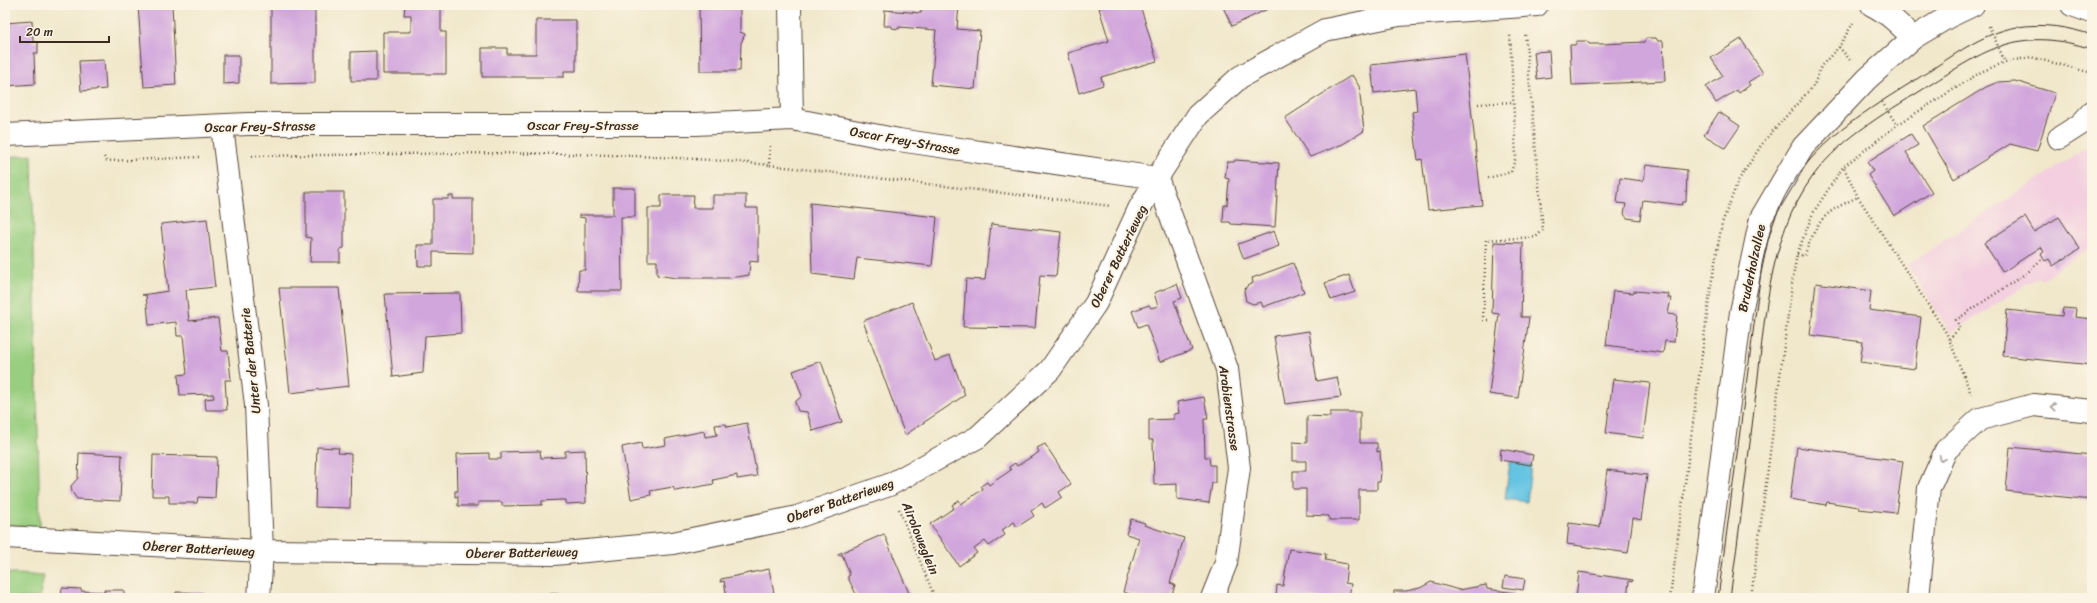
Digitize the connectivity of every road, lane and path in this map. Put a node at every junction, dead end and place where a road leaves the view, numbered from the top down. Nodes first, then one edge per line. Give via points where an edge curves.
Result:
1 (790, 5) edge
2 (1872, 5) edge
3 (1973, 5) edge
4 (2072, 5) edge
5 (1523, 6) edge
6 (2092, 12) edge
7 (1988, 23) dead end
8 (1913, 38) junction
9 (2005, 62) junction
10 (2092, 73) edge
11 (1513, 102) junction
12 (1478, 104) dead end
13 (2092, 112) edge
14 (792, 119) junction
15 (222, 126) junction
16 (5, 135) edge
17 (2059, 138) dead end
18 (226, 156) junction
19 (769, 165) junction
20 (1843, 167) junction
21 (1157, 178) junction
22 (1488, 178) dead end
23 (1858, 197) junction
24 (1139, 209) junction
25 (1797, 254) junction
26 (2043, 258) dead end
27 (1488, 320) dead end
28 (1949, 339) junction
29 (2092, 411) edge
30 (1980, 419) junction
31 (889, 485) junction
32 (5, 537) edge
33 (262, 551) junction
34 (259, 598) edge
35 (935, 598) edge
36 (1212, 598) edge
37 (1703, 598) edge
38 (1751, 598) edge
39 (1918, 598) edge

1 - 14 street
2 - 8 street via 1882,10
3 - 8 street, Bruderholzallee
4 - 6 street
5 - 11 path
5 - 21 street, Oberer Batterieweg via 1399,15 1325,30 1240,77 1198,115
5 - 27 path via 1543,230 1536,237 1486,240 1483,320
7 - 9 path
8 - 37 street, Bruderholzallee via 1866,79 1802,146 1761,218 1741,312
9 - 10 path via 2031,57
9 - 20 path via 1981,72 1897,125
11 - 12 path
11 - 22 path via 1516,157 1511,172
13 - 17 street via 2081,124
14 - 15 street, Oscar Frey-Strasse via 688,124
14 - 19 path via 770,135
14 - 21 street, Oscar Frey-Strasse via 899,140
15 - 16 street, Oscar Frey-Strasse
15 - 18 street, Unter der Batterie
18 - 19 path via 503,153 695,157
18 - 33 street, Unter der Batterie via 256,405
19 - 24 path
20 - 23 path
20 - 25 path via 1813,213
21 - 24 street, Oberer Batterieweg
21 - 36 street, Arabienstrasse via 1227,369 1239,468 1226,563
23 - 25 path via 1833,208 1817,224 1804,256
23 - 28 path
24 - 31 street, Oberer Batterieweg via 1096,303 1050,370 978,437
25 - 38 path
26 - 28 path via 2028,272 1956,320 1960,328
28 - 30 path
29 -> 30 street via 2034,405
30 -> 39 street via 1946,450 1929,488
31 - 33 street, Oberer Batterieweg via 797,517 673,543 554,554
31 - 35 path, Airoloweglein
32 - 33 street, Oberer Batterieweg
33 - 34 street, Unter der Batterie

